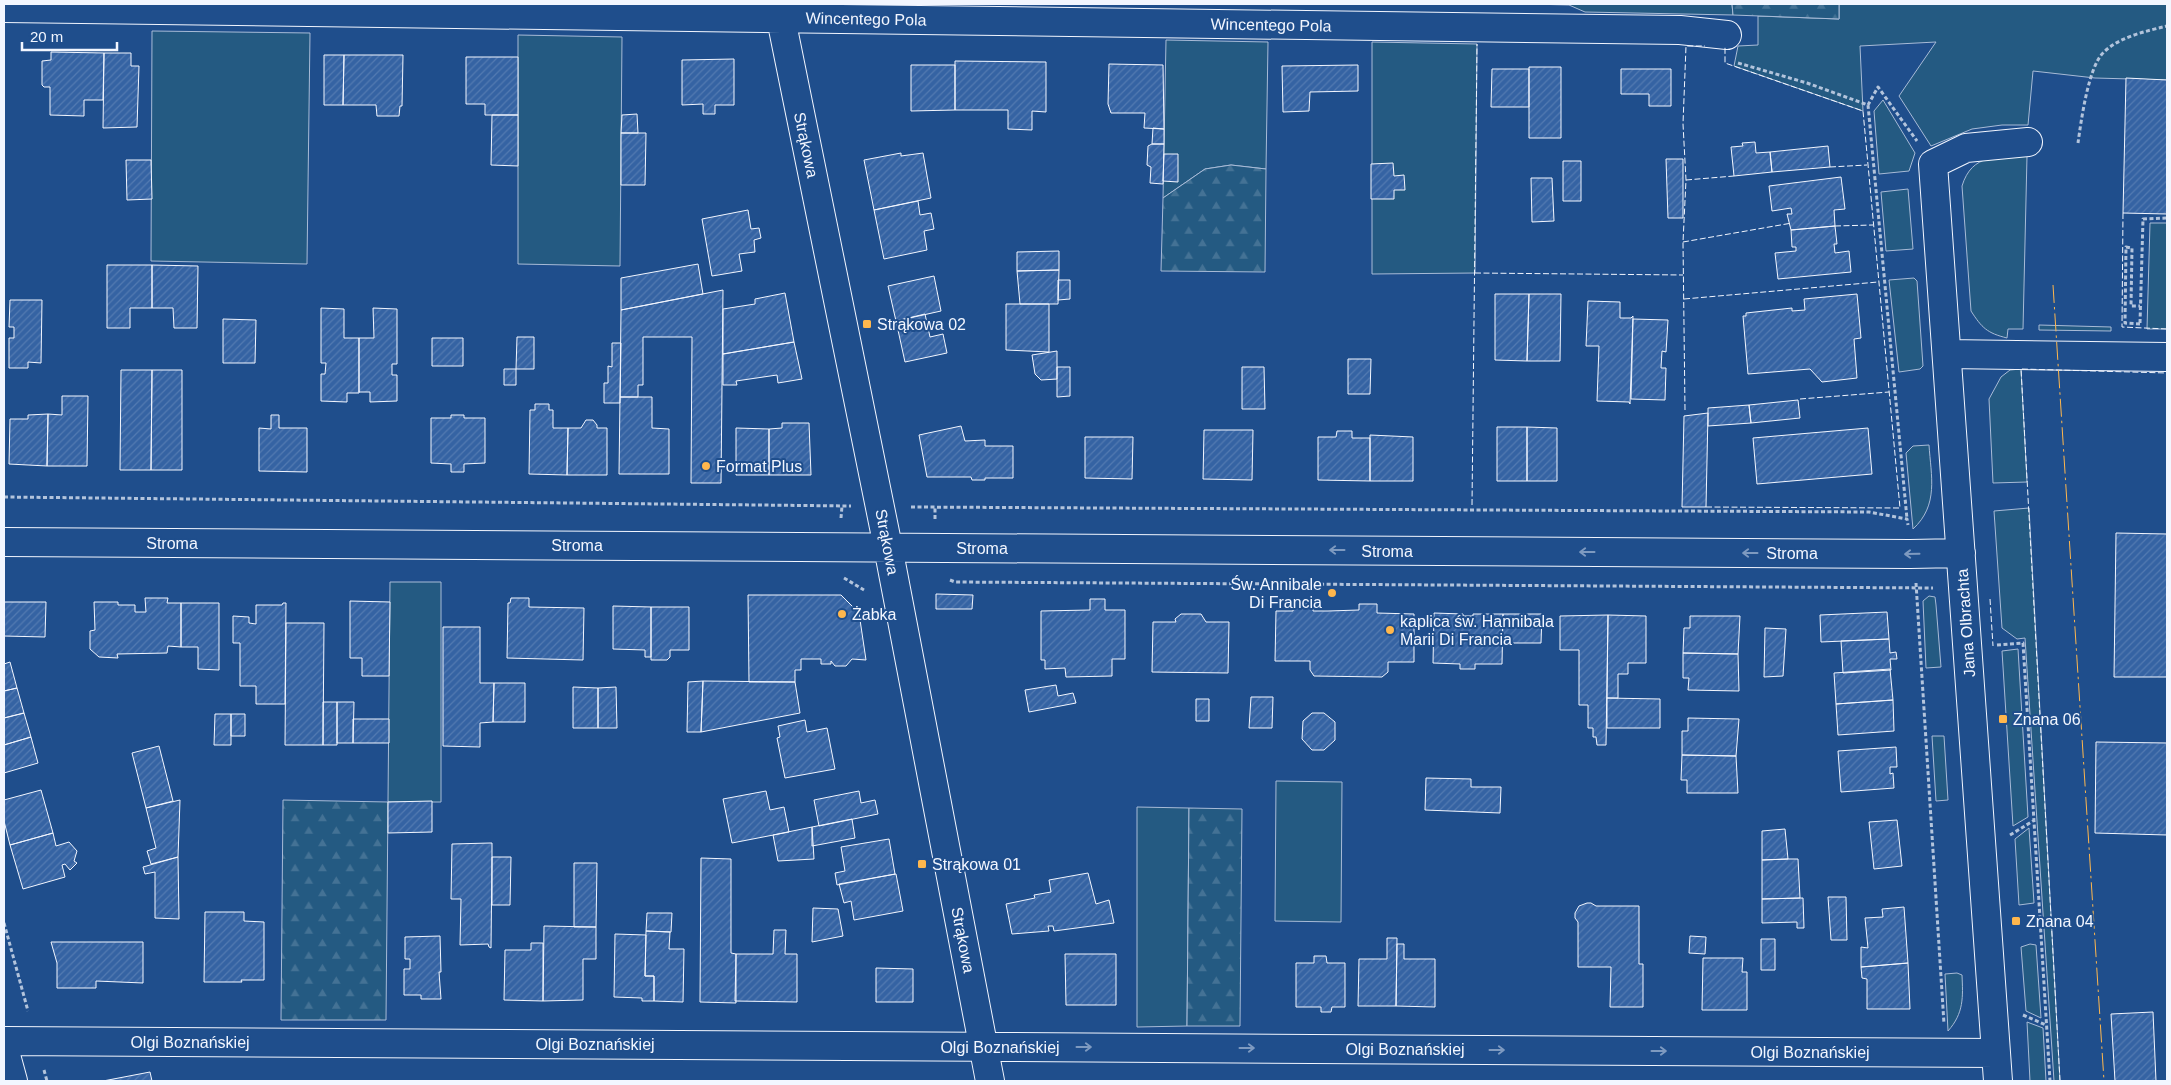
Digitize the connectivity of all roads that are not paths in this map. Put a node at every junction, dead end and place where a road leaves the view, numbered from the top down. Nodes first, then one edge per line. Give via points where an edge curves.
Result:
1 (4, 8) edge
2 (778, 10) edge
3 (1727, 35) road end
4 (2028, 142) dead end
5 (1948, 354) junction
6 (2167, 357) edge
7 (4, 542) edge
8 (888, 547) junction
9 (1961, 553) junction
10 (4, 1041) edge
11 (983, 1047) junction
12 (4, 1048) edge
13 (1996, 1053) junction
14 (13, 1081) edge
15 (990, 1081) edge
16 (1998, 1081) edge

1 - 2 street, Wincentego Pola
2 - 3 street, Wincentego Pola via 1141,24 1680,30
2 - 8 street, Strąkowa
4 - 5 street, Jana Olbrachta via 1966,148 1933,164
5 - 6 street
5 - 9 street, Jana Olbrachta
7 - 8 street, Stroma
9 -> 8 street, Stroma
8 - 11 street, Strąkowa
9 - 13 street, Jana Olbrachta
10 - 11 street, Olgi Boznańskiej
11 -> 13 street, Olgi Boznańskiej
11 - 15 street, Strąkowa
12 - 14 street
13 - 16 street, Jana Olbrachta

